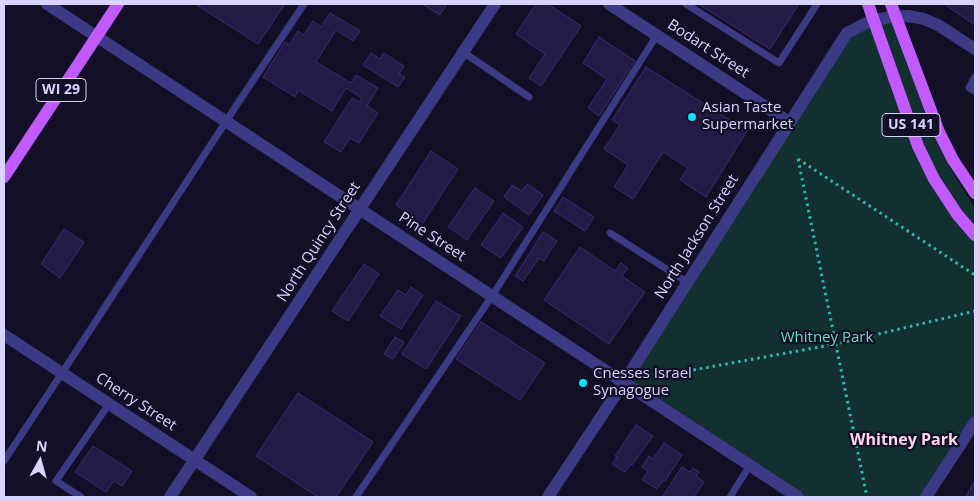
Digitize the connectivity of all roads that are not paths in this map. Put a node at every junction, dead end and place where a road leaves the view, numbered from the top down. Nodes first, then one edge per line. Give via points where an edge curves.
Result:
1 (47, 4) edge
2 (118, 4) edge
3 (304, 4) edge
4 (495, 4) edge
5 (609, 4) edge
6 (686, 4) edge
7 (817, 4) edge
8 (868, 4) edge
9 (892, 12) edge
10 (875, 20) junction
11 (657, 35) junction
12 (96, 36) junction
13 (975, 49) edge
14 (463, 52) junction
15 (975, 77) edge
16 (975, 92) edge
17 (529, 97) dead end
18 (226, 121) junction
19 (789, 122) junction
20 (4, 177) edge
21 (975, 192) edge
22 (360, 209) junction
23 (610, 232) dead end
24 (975, 235) edge
25 (688, 282) junction
26 (492, 296) junction
27 (4, 335) edge
28 (62, 373) junction
29 (624, 382) junction
30 (109, 404) junction
31 (975, 422) edge
32 (195, 460) junction
33 (4, 461) edge
34 (750, 465) junction
35 (81, 497) edge
36 (170, 497) edge
37 (251, 497) edge
38 (356, 497) edge
39 (548, 497) edge
40 (730, 497) edge
41 (798, 497) edge
42 (926, 497) edge

1 - 12 street, Pine Street
2 - 12 main road, WI 29
3 - 18 lane
4 - 14 street, North Quincy Street
5 - 11 street, Bodart Street
6 - 7 lane via 779,63
8 - 10 main road, US 141
9 - 10 street, North Jackson Street
9 - 13 street, North Jackson Street via 938,25
9 - 21 main road, US 141 via 939,132
10 - 19 street, North Jackson Street via 847,33
10 - 24 main road, US 141 via 918,146 934,179
11 - 19 street, Bodart Street
11 - 26 lane
12 - 18 street, Pine Street
12 - 20 main road, WI 29
14 - 17 lane
14 - 22 street, North Quincy Street
15 - 16 lane via 969,88
18 - 22 street, Pine Street
18 - 28 lane
19 - 25 street, North Jackson Street
22 - 26 street, Pine Street
22 - 32 street, North Quincy Street
23 - 25 lane
25 - 29 street, North Jackson Street
26 - 29 street, Pine Street
26 - 38 lane
27 - 28 street, Cherry Street
28 - 30 street, Cherry Street
28 - 33 lane
29 - 34 street, Pine Street
29 - 39 street, North Jackson Street
30 - 32 street, Cherry Street
30 - 35 lane via 56,481
31 - 42 street
32 - 36 street, North Quincy Street
32 - 37 street, Cherry Street
34 - 40 lane
34 - 41 street, Pine Street

